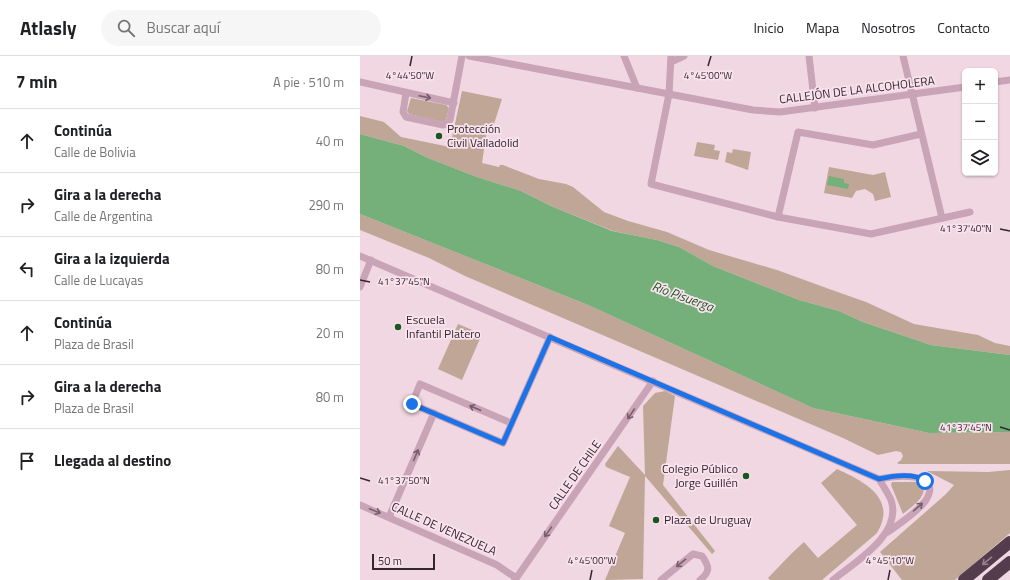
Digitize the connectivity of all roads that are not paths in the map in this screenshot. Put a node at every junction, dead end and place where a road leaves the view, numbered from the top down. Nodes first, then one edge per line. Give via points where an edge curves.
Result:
1 (462, 56) edge
2 (469, 56) edge
3 (624, 56) edge
4 (684, 56) edge
5 (809, 56) edge
6 (903, 56) edge
7 (671, 59) edge
8 (1010, 80) edge
9 (360, 82) edge
10 (998, 82) edge
11 (962, 87) edge
12 (637, 88) junction
13 (406, 93) junction
14 (669, 94) junction
15 (912, 94) junction
16 (454, 103) junction
17 (815, 108) junction
18 (921, 134) junction
19 (970, 212) dead end
20 (778, 217) junction
21 (942, 218) junction
22 (360, 256) edge
23 (371, 260) junction
24 (360, 287) edge
25 (550, 337) junction
26 (653, 382) junction
27 (434, 413) junction
28 (511, 423) junction
29 (879, 479) junction
30 (360, 505) edge
31 (389, 517) junction
32 (888, 532) junction
33 (1010, 542) edge
34 (1010, 562) edge
35 (515, 579) edge
36 (661, 580) edge
37 (700, 580) edge
38 (833, 580) edge
39 (964, 580) edge
40 (988, 580) edge

1 - 16 street
2 - 12 street, CALLEJÓN DE LA ALCOHOLERA
3 - 12 street
4 - 7 street
5 - 17 street
6 - 15 street
7 - 14 street
8 - 10 street
9 - 13 street
11 - 15 street, CALLEJÓN DE LA ALCOHOLERA
12 - 14 street, CALLEJÓN DE LA ALCOHOLERA
13 -> 16 street
13 - 16 street via 403,112 412,119 447,124
14 - 17 street, CALLEJÓN DE LA ALCOHOLERA via 752,110 780,112
14 - 20 street via 651,184
15 - 17 street, CALLEJÓN DE LA ALCOHOLERA
15 - 18 street
18 - 20 street via 873,145 798,132
18 - 21 street
19 - 21 street
20 - 21 street via 871,234
22 - 23 street
23 - 24 street
23 - 25 street
25 - 26 street
25 - 28 street
26 - 29 street
26 -> 35 street, CALLE DE CHILE
27 - 28 street via 503,443
28 -> 27 street via 420,384 412,404
31 -> 27 street
29 - 32 street via 891,500 893,513
32 -> 29 street via 925,501 928,488 920,477
30 -> 31 street, CALLE DE VENEZUELA
31 - 35 street, CALLE DE VENEZUELA via 497,565
32 - 38 street
33 -> 39 highway
34 - 40 highway
37 -> 36 street via 708,570 708,565 702,556 693,554

